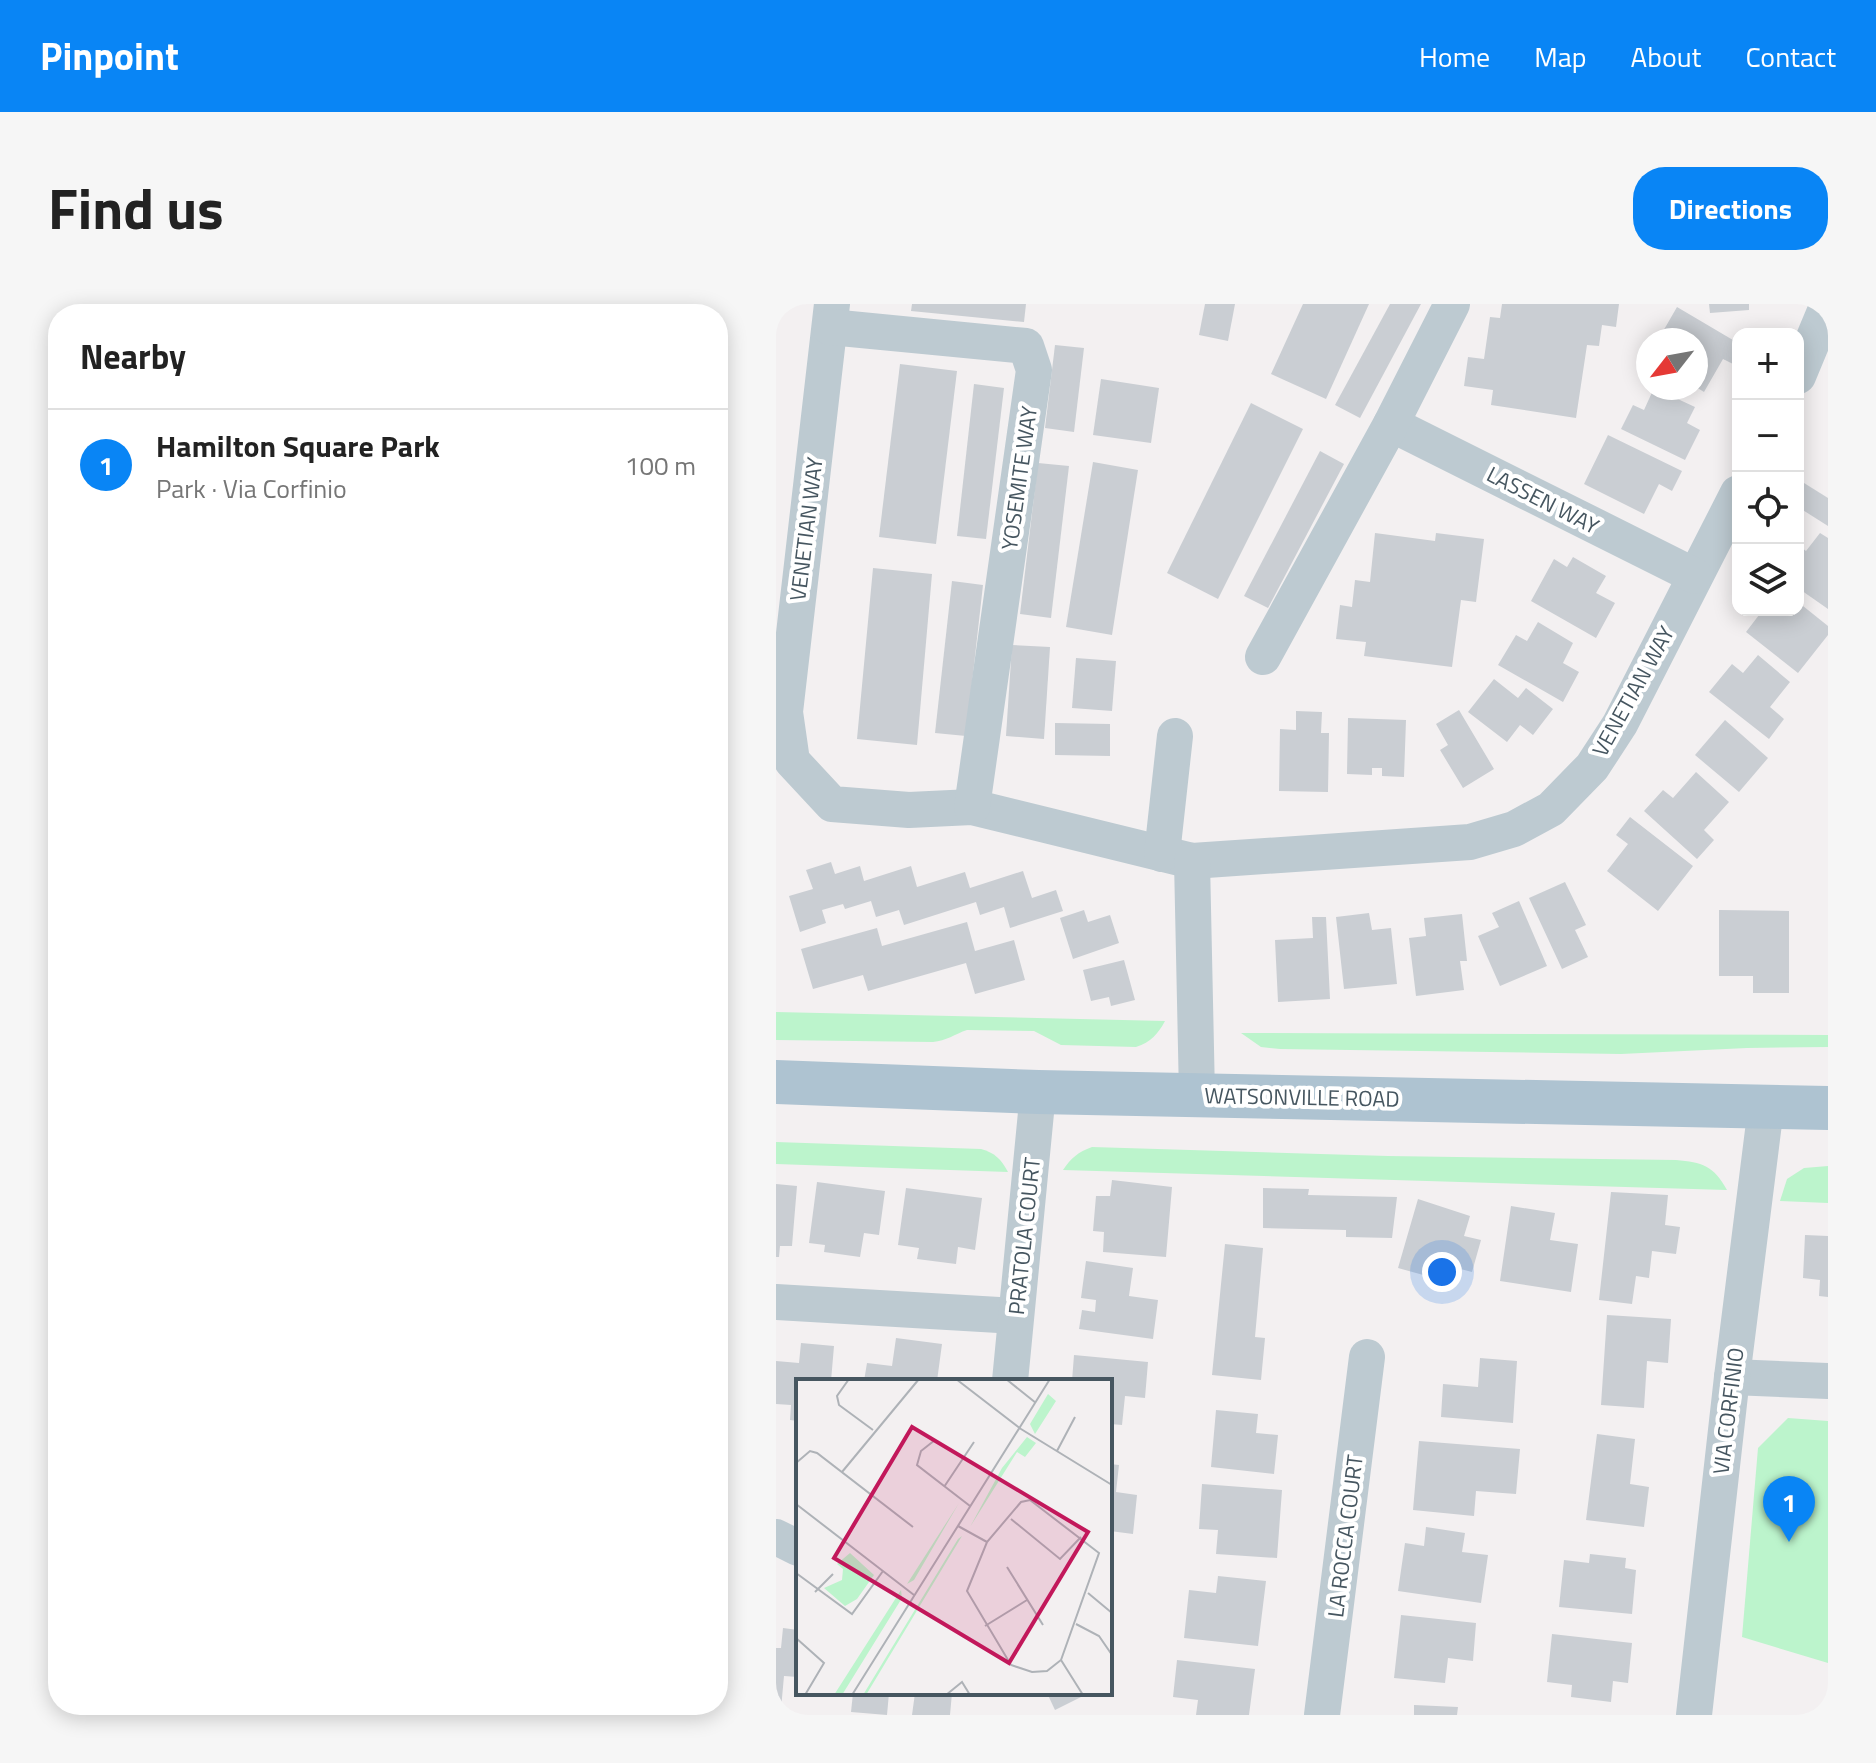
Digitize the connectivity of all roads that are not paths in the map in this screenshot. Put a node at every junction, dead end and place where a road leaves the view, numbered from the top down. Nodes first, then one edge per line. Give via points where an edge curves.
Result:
1 (1452, 304) edge
2 (1828, 304) edge
3 (831, 316) edge
4 (1804, 362) edge
5 (1391, 424) junction
6 (1732, 505) edge
7 (1695, 576) junction
8 (1263, 657) dead end
9 (1175, 736) dead end
10 (972, 807) junction
11 (1177, 858) junction
12 (776, 1082) edge
13 (1038, 1092) junction
14 (1197, 1095) junction
15 (1766, 1107) junction
16 (1828, 1108) edge
17 (776, 1302) edge
18 (1016, 1316) junction
19 (1367, 1357) dead end
20 (1732, 1377) junction
21 (1010, 1379) edge
22 (1828, 1381) edge
23 (776, 1537) edge
24 (796, 1547) edge
25 (1322, 1715) edge
26 (1694, 1715) edge

1 - 5 street
2 - 4 street
3 - 10 street, VENETIAN WAY via 785,712 792,761 832,804 909,810
3 - 10 street, YOSEMITE WAY via 1026,346 1034,370
5 - 7 street, LASSEN WAY
5 - 8 street
6 - 7 street, VENETIAN WAY
7 - 11 street, VENETIAN WAY via 1620,724 1592,767 1551,809 1514,829 1470,842
9 - 11 street
10 - 11 street, VENETIAN WAY
11 - 14 street
12 - 13 main road, WATSONVILLE ROAD
13 - 14 main road, WATSONVILLE ROAD
13 - 18 street, PRATOLA COURT
14 - 15 main road, WATSONVILLE ROAD
15 - 16 main road, WATSONVILLE ROAD
15 - 20 street, VIA CORFINIO
17 - 18 street
18 - 21 street, PRATOLA COURT
19 - 25 street, LA ROCCA COURT
20 - 22 street
20 - 26 street, VIA CORFINIO
23 - 24 street

